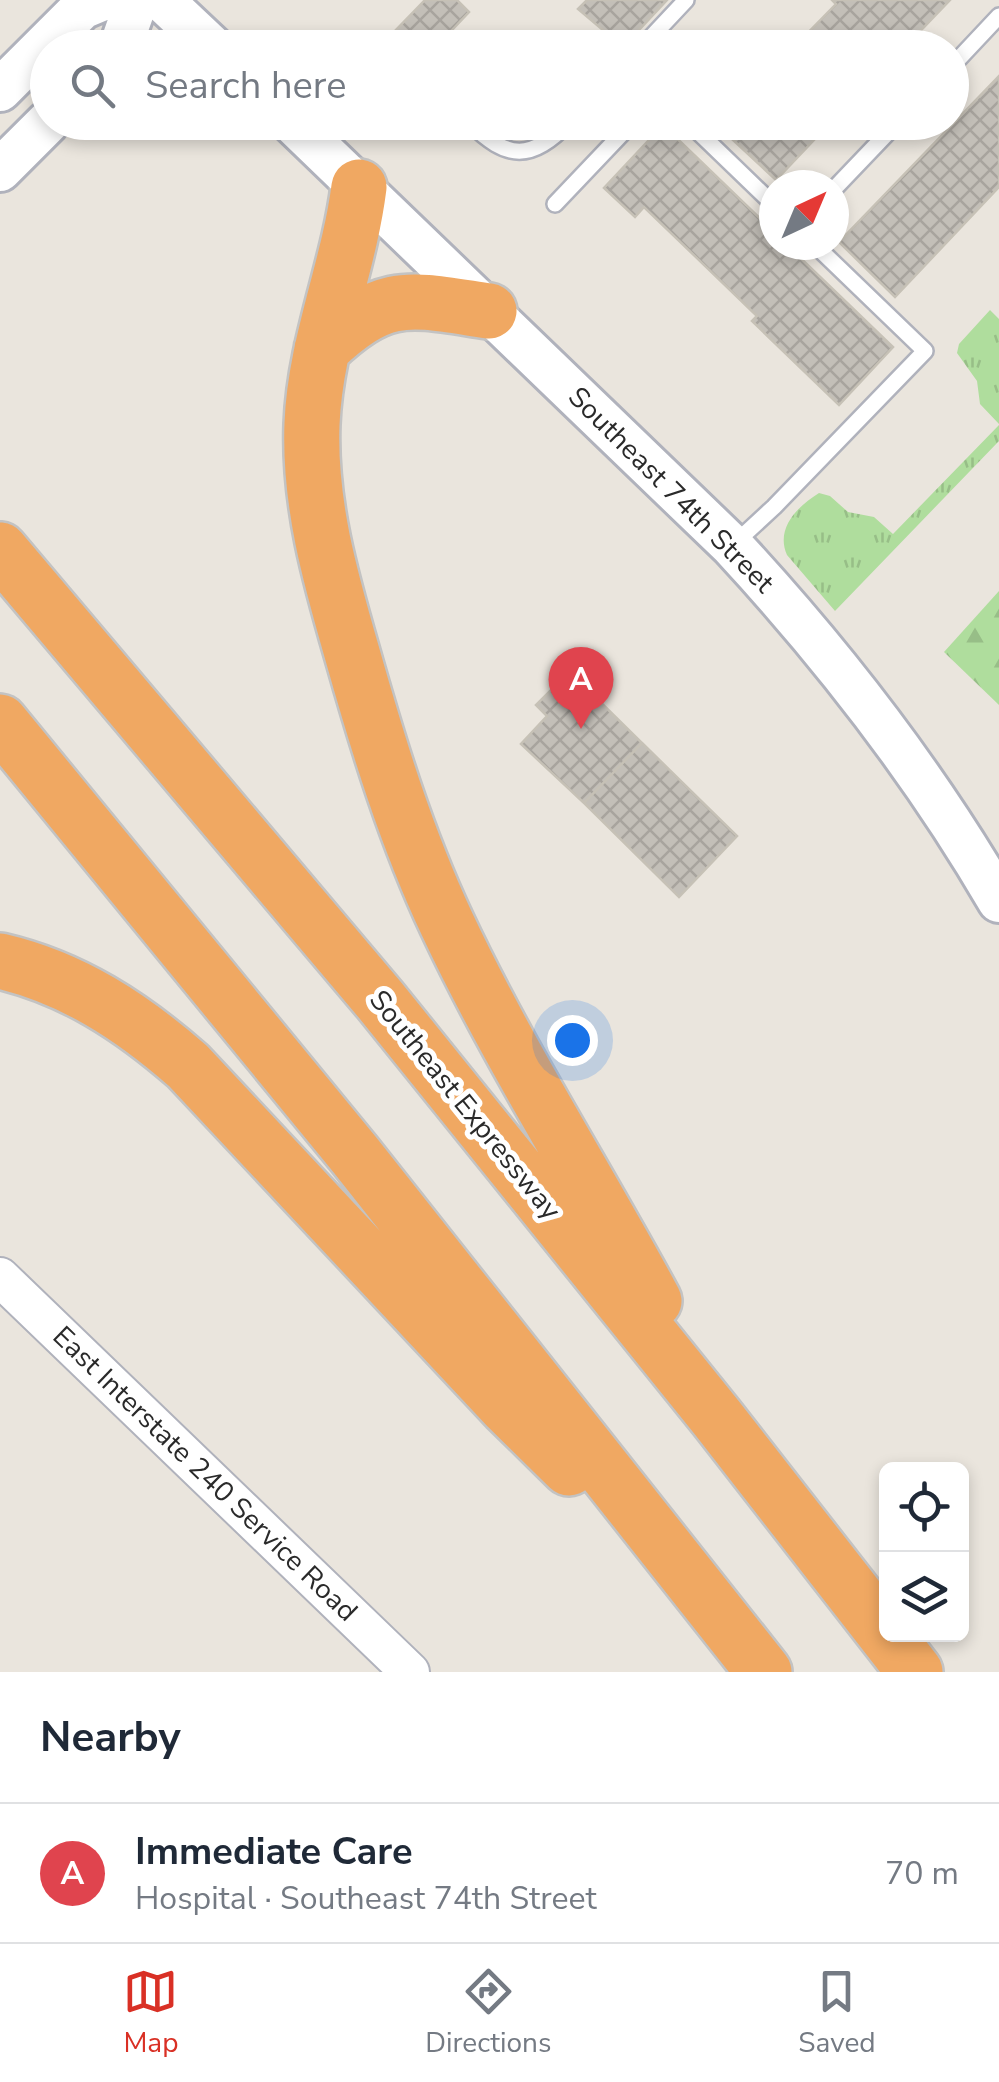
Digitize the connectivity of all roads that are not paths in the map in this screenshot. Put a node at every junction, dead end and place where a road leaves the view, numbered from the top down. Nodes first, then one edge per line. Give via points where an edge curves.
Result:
1 (101, 0) edge
2 (137, 0) edge
3 (162, 0) edge
4 (686, 0) edge
5 (999, 16) edge
6 (60, 30) edge
7 (126, 30) edge
8 (193, 30) edge
9 (657, 30) edge
10 (969, 48) edge
11 (30, 60) edge
12 (0, 90) edge
13 (30, 140) edge
14 (311, 140) edge
15 (489, 140) edge
16 (549, 140) edge
17 (616, 140) edge
18 (707, 140) edge
19 (881, 140) edge
20 (0, 170) edge
21 (849, 174) edge
22 (360, 187) junction
23 (759, 191) edge
24 (555, 204) dead end
25 (831, 260) edge
26 (488, 311) junction
27 (322, 348) junction
28 (732, 546) junction
29 (0, 550) edge
30 (0, 722) edge
31 (999, 900) edge
32 (0, 961) edge
33 (0, 1277) edge
34 (717, 1418) junction
35 (718, 1612) junction
36 (410, 1672) edge
37 (764, 1672) edge
38 (915, 1672) edge

1 - 6 main road
2 - 7 main road
3 - 8 main road
4 - 9 lane
5 - 10 lane
11 - 12 main road
13 - 20 main road
14 - 22 main road, Southeast 74th Street
15 - 16 lane via 506,151 528,153
17 - 24 lane
18 - 23 lane
19 - 21 lane
22 - 26 main road, Southeast 74th Street
22 - 27 highway
25 - 28 lane via 925,350
26 - 27 highway via 395,302 352,321
26 - 28 main road, Southeast 74th Street
27 - 34 highway via 312,480 324,554 405,824 497,1023
28 - 31 main road, Southeast 74th Street via 792,610 905,756
29 - 34 highway, Southeast Expressway via 380,1000
30 - 35 highway via 368,1170
32 - 35 highway via 102,1001 188,1066 506,1407
33 - 36 street, East Interstate 240 Service Road
34 - 38 highway, Southeast Expressway
35 - 37 highway

